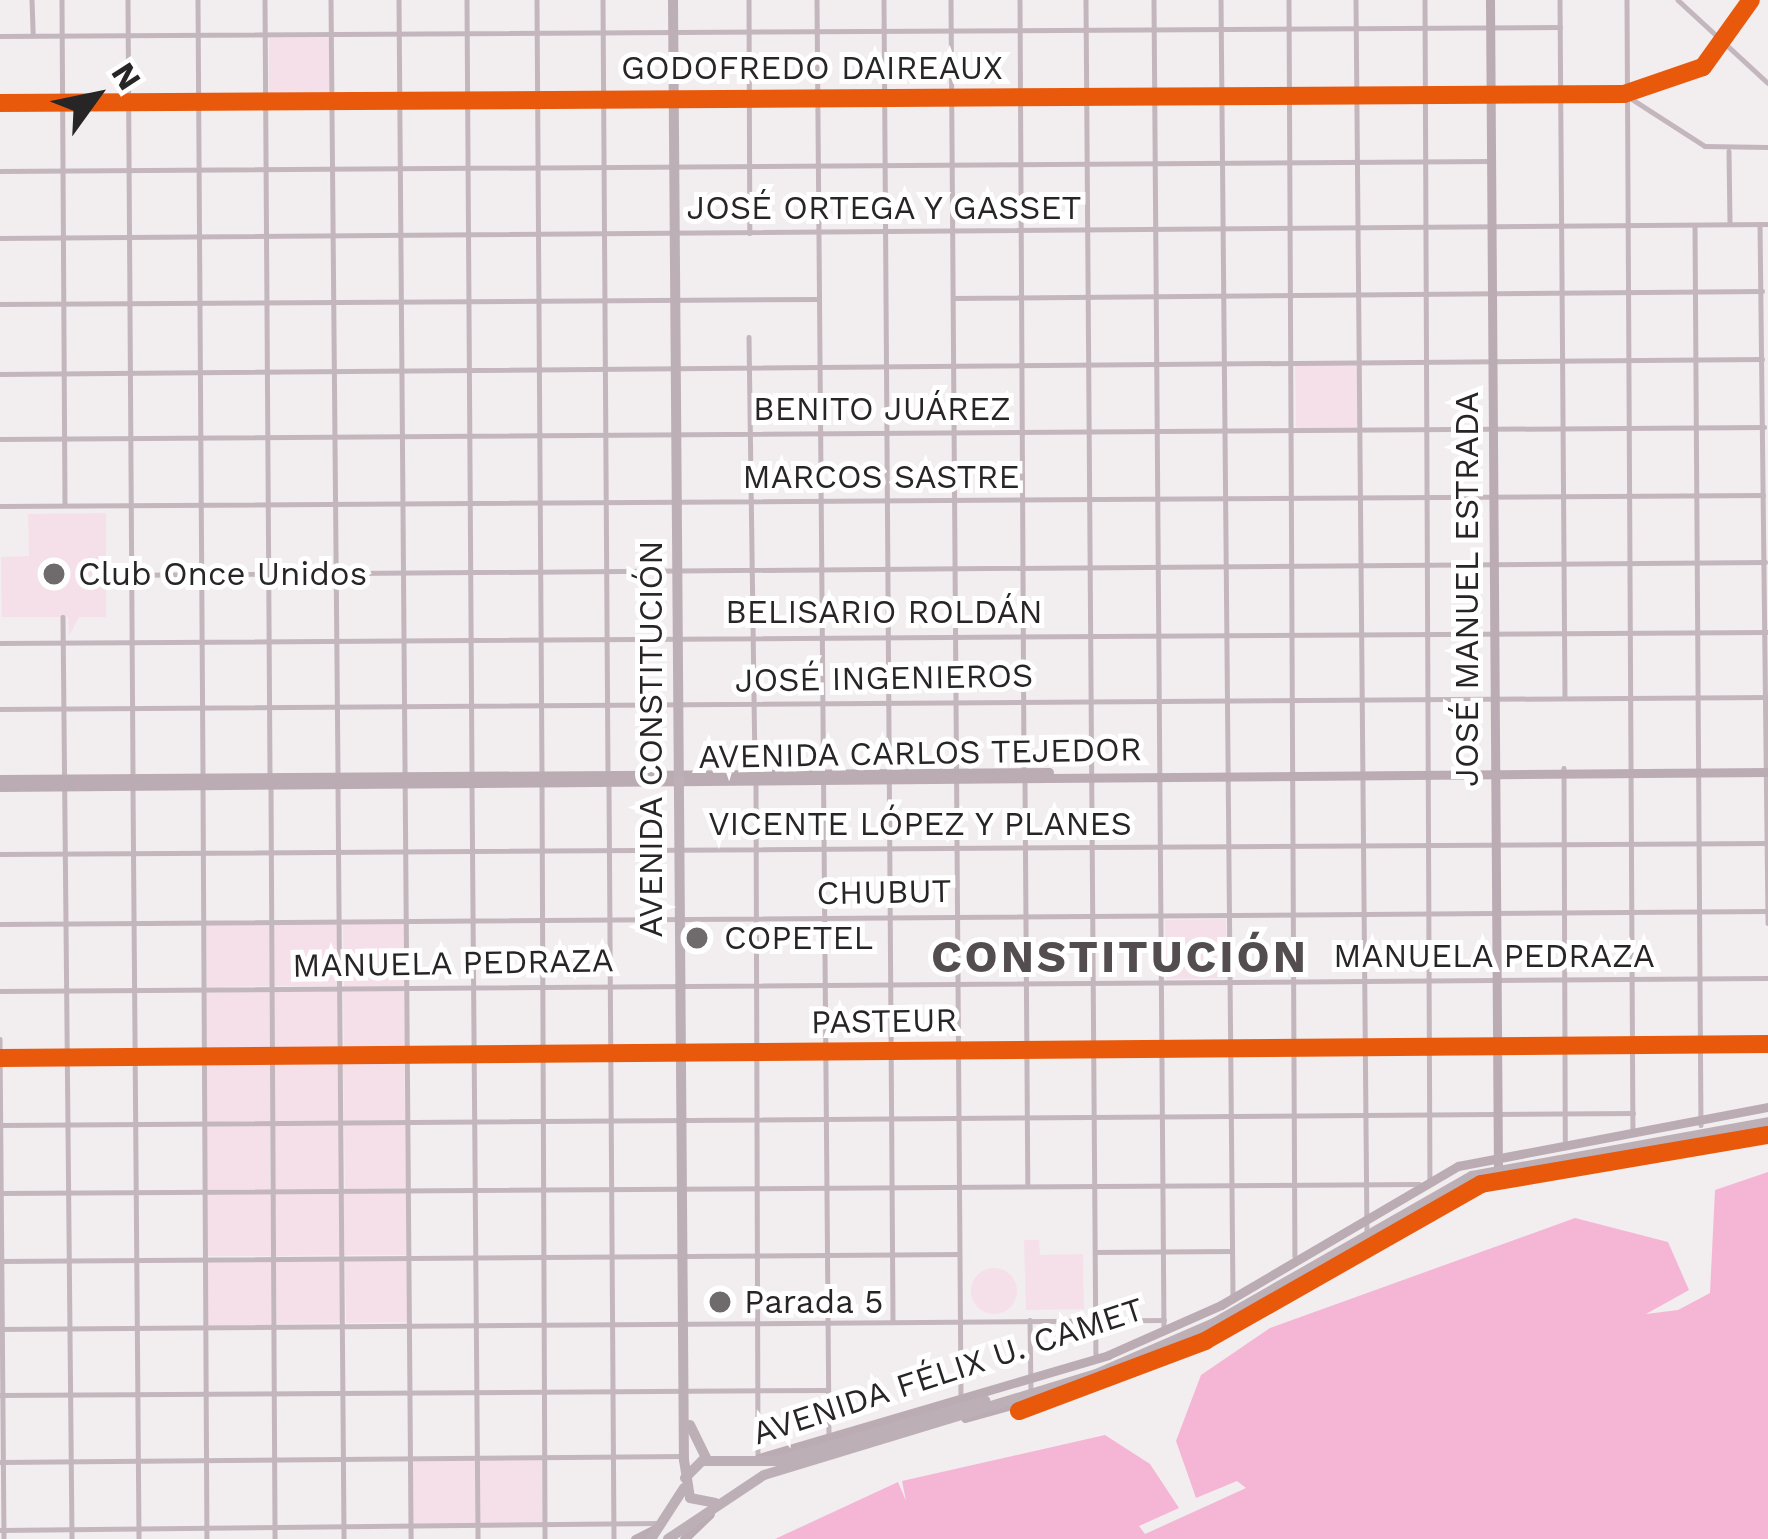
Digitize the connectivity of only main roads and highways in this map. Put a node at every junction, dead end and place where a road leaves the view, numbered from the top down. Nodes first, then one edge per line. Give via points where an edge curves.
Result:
1 (676, 0) edge
2 (1490, 0) edge
3 (1767, 770) edge
4 (1495, 772) junction
5 (682, 778) junction
6 (0, 783) edge
7 (1768, 1118) edge
8 (1498, 1166) junction
9 (1367, 1228) junction
10 (1096, 1370) junction
11 (687, 1388) junction
12 (1031, 1390) junction
13 (711, 1461) junction
14 (743, 1464) junction
15 (685, 1481) junction
16 (717, 1503) junction
17 (667, 1522) junction
18 (635, 1539) edge
19 (651, 1539) edge
20 (668, 1539) edge
21 (684, 1539) edge

1 - 5 main road, AVENIDA CONSTITUCIÓN
2 - 4 main road, JOSÉ MANUEL ESTRADA
3 - 4 main road, AVENIDA CARLOS TEJEDOR
4 - 5 main road, AVENIDA CARLOS TEJEDOR
4 - 8 main road, JOSÉ MANUEL ESTRADA
5 - 6 main road, AVENIDA CARLOS TEJEDOR
5 - 11 main road, AVENIDA CONSTITUCIÓN
7 - 8 main road, AVENIDA FÉLIX U. CAMET
7 - 8 main road, AVENIDA FÉLIX U. CAMET via 1565,1146
8 - 9 main road, AVENIDA FÉLIX U. CAMET
8 - 9 main road, AVENIDA FÉLIX U. CAMET via 1426,1182
9 - 10 main road, AVENIDA FÉLIX U. CAMET via 1229,1316
9 - 10 main road, AVENIDA FÉLIX U. CAMET via 1295,1256
10 - 12 main road, AVENIDA FÉLIX U. CAMET
11 - 13 main road, AVENIDA CONSTITUCIÓN via 692,1442
11 - 15 main road, AVENIDA CONSTITUCIÓN
12 - 14 main road, AVENIDA FÉLIX U. CAMET
12 - 14 main road, AVENIDA FÉLIX U. CAMET via 961,1399
12 - 16 main road, AVENIDA FÉLIX U. CAMET via 764,1475
13 - 14 main road, AVENIDA FÉLIX U. CAMET
13 - 15 main road
13 - 16 main road, AVENIDA CONSTITUCIÓN via 729,1478
15 - 16 main road via 696,1502
15 - 17 main road
16 - 20 main road, AVENIDA FÉLIX U. CAMET
16 - 21 main road, AVENIDA FÉLIX U. CAMET
17 - 18 main road
17 - 19 main road

